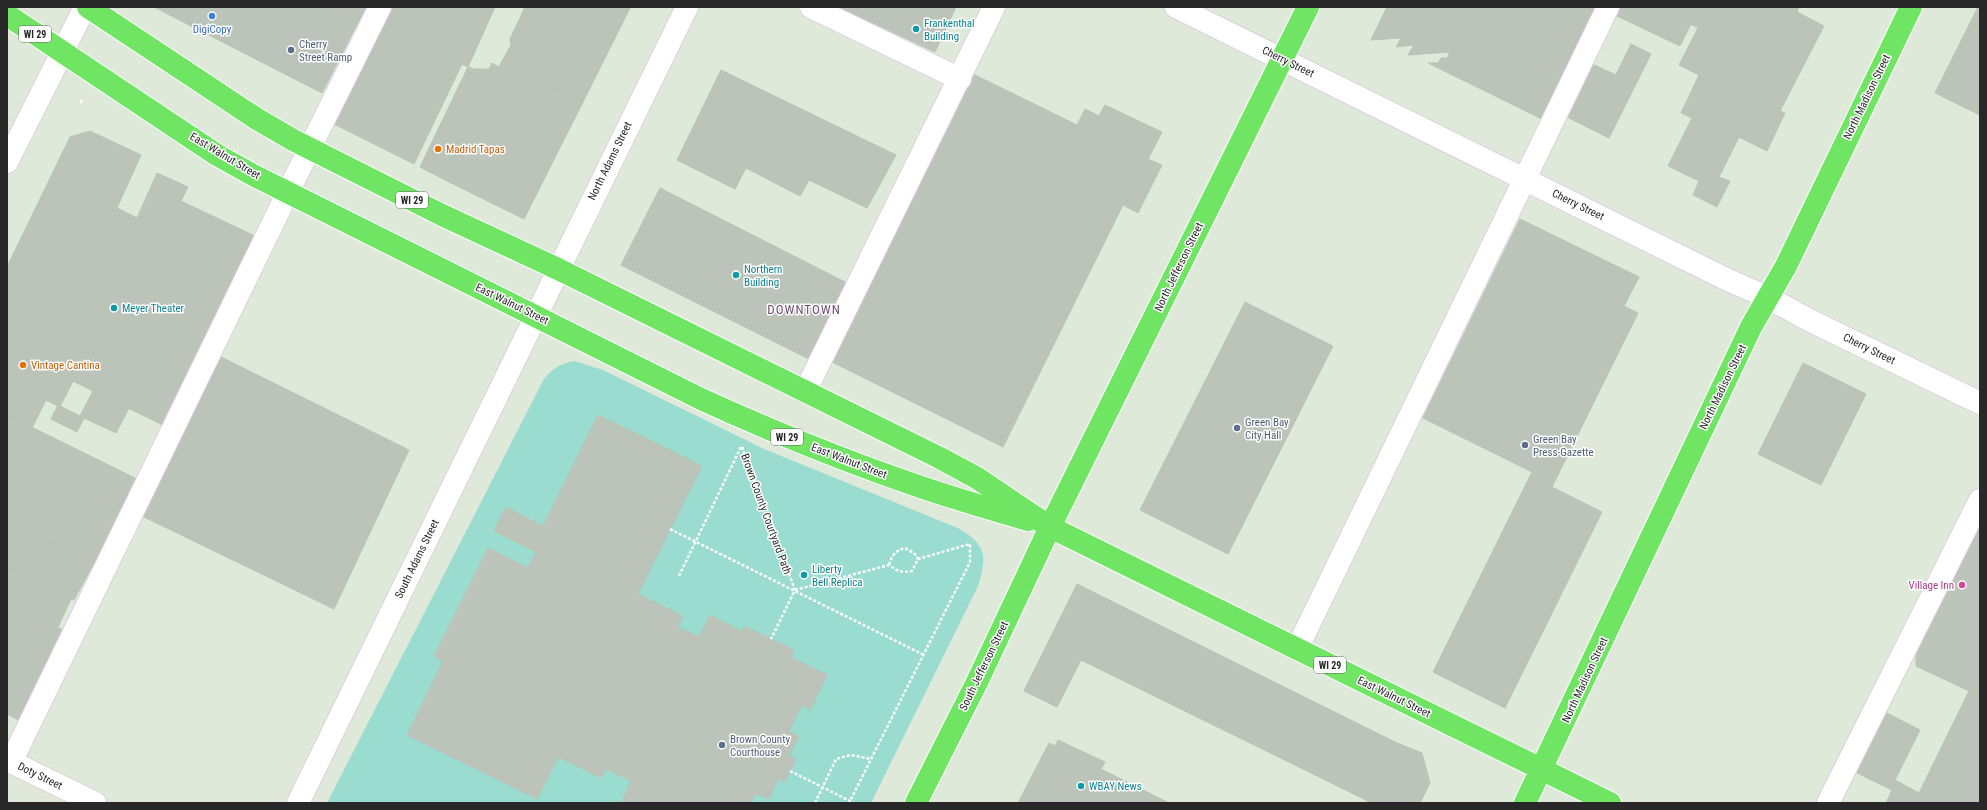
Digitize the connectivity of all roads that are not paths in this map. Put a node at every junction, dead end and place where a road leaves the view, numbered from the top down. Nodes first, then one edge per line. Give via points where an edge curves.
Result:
1 (84, 7) edge
2 (88, 7) edge
3 (380, 7) edge
4 (687, 7) edge
5 (811, 7) edge
6 (994, 7) edge
7 (1176, 7) edge
8 (1308, 7) edge
9 (1608, 7) edge
10 (1911, 7) edge
11 (7, 15) edge
12 (62, 52) junction
13 (1282, 59) junction
14 (960, 79) junction
15 (310, 148) junction
16 (7, 162) edge
17 (1524, 179) junction
18 (288, 192) junction
19 (558, 269) junction
20 (1767, 297) junction
21 (536, 316) junction
22 (805, 392) junction
23 (1980, 404) edge
24 (1980, 500) edge
25 (1050, 527) junction
26 (1297, 649) junction
27 (9, 761) edge
28 (1542, 770) junction
29 (95, 803) edge
30 (298, 803) edge
31 (916, 803) edge
32 (1525, 803) edge
33 (1610, 803) edge
34 (1828, 803) edge

1 - 12 street
2 - 15 main road, East Walnut Street / WI 29 via 257,119
3 - 15 street
4 - 19 street, North Adams Street
5 - 14 street
6 - 14 street
7 - 13 street, Cherry Street
8 - 13 main road, North Jefferson Street
9 - 17 street
10 - 20 main road, North Madison Street via 1786,266
11 - 12 main road, East Walnut Street / WI 29
12 - 16 street
12 - 18 main road, East Walnut Street / WI 29 via 217,155
13 - 17 street, Cherry Street
13 - 25 main road, North Jefferson Street
14 - 22 street
15 - 18 street
15 - 19 main road, East Walnut Street / WI 29 via 442,216
17 - 20 street, Cherry Street
17 - 26 street
18 - 21 main road, East Walnut Street / WI 29
18 - 27 street
19 - 21 street, North Adams Street
19 - 22 main road, East Walnut Street / WI 29
20 - 23 street, Cherry Street
20 - 28 main road, North Madison Street via 1682,471
21 - 25 main road, East Walnut Street / WI 29 via 760,427 916,486
21 - 30 street, South Adams Street
22 - 25 main road, East Walnut Street / WI 29 via 977,478
24 - 34 street
25 - 26 main road, East Walnut Street / WI 29
25 - 31 main road, South Jefferson Street via 978,680
26 - 28 main road, East Walnut Street / WI 29
27 - 29 street, Doty Street
28 - 32 main road, North Madison Street
28 - 33 main road, East Walnut Street / WI 29

